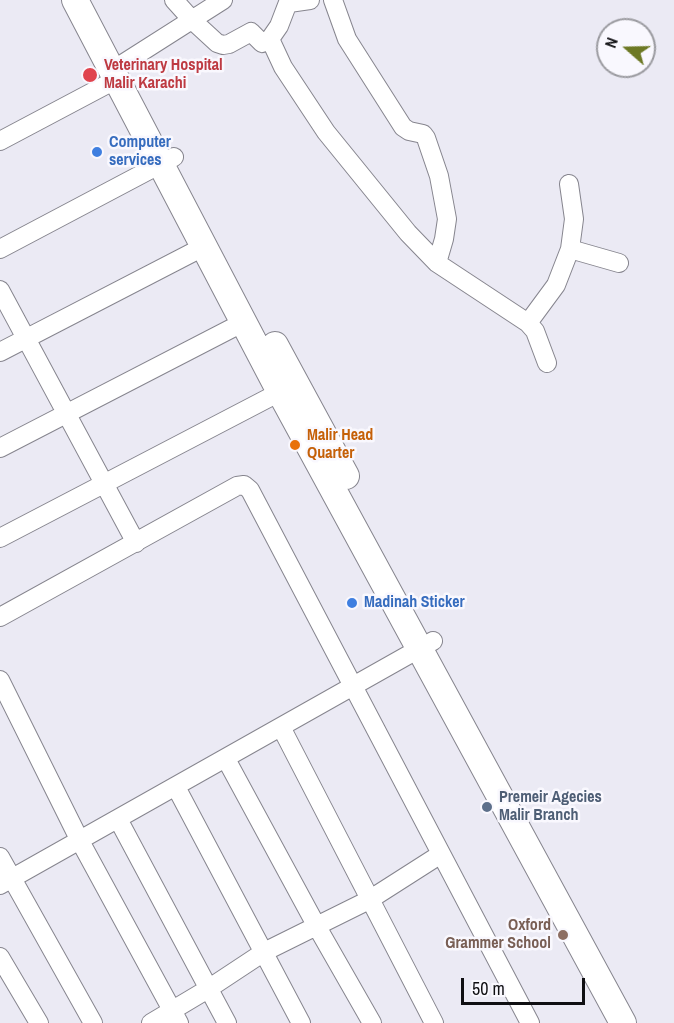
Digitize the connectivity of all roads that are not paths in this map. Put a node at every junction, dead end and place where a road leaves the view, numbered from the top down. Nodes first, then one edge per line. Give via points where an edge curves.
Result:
1 (75, 0) edge
2 (92, 0) edge
3 (174, 0) edge
4 (223, 0) edge
5 (310, 0) edge
6 (333, 0) edge
7 (289, 1) edge
8 (192, 20) junction
9 (270, 39) junction
10 (121, 71) junction
11 (0, 141) edge
12 (167, 160) junction
13 (569, 184) dead end
14 (205, 246) junction
15 (0, 249) edge
16 (570, 249) junction
17 (436, 263) junction
18 (619, 263) dead end
19 (0, 290) edge
20 (244, 322) junction
21 (528, 323) junction
22 (27, 338) junction
23 (0, 352) edge
24 (547, 363) dead end
25 (280, 392) junction
26 (67, 413) junction
27 (0, 448) edge
28 (104, 483) junction
29 (0, 538) edge
30 (135, 543) junction
31 (0, 617) edge
32 (426, 645) junction
33 (0, 680) edge
34 (352, 687) junction
35 (281, 727) junction
36 (226, 759) junction
37 (176, 787) junction
38 (118, 819) junction
39 (80, 841) junction
40 (441, 854) junction
41 (0, 857) edge
42 (6, 881) edge
43 (369, 900) junction
44 (316, 925) junction
45 (264, 952) junction
46 (0, 957) edge
47 (208, 989) junction
48 (176, 1017) edge
49 (39, 1023) edge
50 (93, 1023) edge
51 (151, 1023) edge
52 (227, 1023) edge
53 (301, 1023) edge
54 (372, 1023) edge
55 (434, 1023) edge
56 (530, 1023) edge
57 (623, 1023) edge
58 (637, 1023) edge

1 - 10 main road
2 - 10 main road
3 - 8 street
4 - 8 street
5 - 7 street
6 - 17 street via 347,39 403,127 426,138 439,176 447,219
7 - 9 street via 277,32
8 - 9 street via 223,45 251,32 262,43
8 - 10 street
9 - 17 street via 283,67 326,132
10 - 11 street
10 - 12 main road
12 - 14 main road
12 - 15 street
12 - 32 main road
13 - 16 street via 574,219
14 - 20 main road
14 - 22 street
16 - 18 street
16 - 21 street via 556,285
17 - 21 street
19 - 22 street
20 - 25 main road
20 - 26 street
21 - 24 street
22 - 23 street
22 - 26 street
25 - 28 street
25 - 32 main road
26 - 27 street
26 - 28 street
28 - 29 street
28 - 30 street
30 - 31 street
30 - 34 street via 244,485
32 - 34 street
32 - 57 main road
32 - 58 main road
33 - 39 street
34 - 35 street
34 - 40 street
35 - 36 street
35 - 43 street
36 - 37 street
36 - 44 street
37 - 38 street
37 - 45 street
38 - 39 street
38 - 47 street
39 - 42 street
39 - 48 street
40 - 43 street
40 - 56 street
41 - 42 street
42 - 50 street
43 - 44 street
43 - 55 street
44 - 45 street
44 - 54 street
45 - 47 street
45 - 53 street
46 - 49 street
47 - 48 street
47 - 52 street
48 - 51 street

